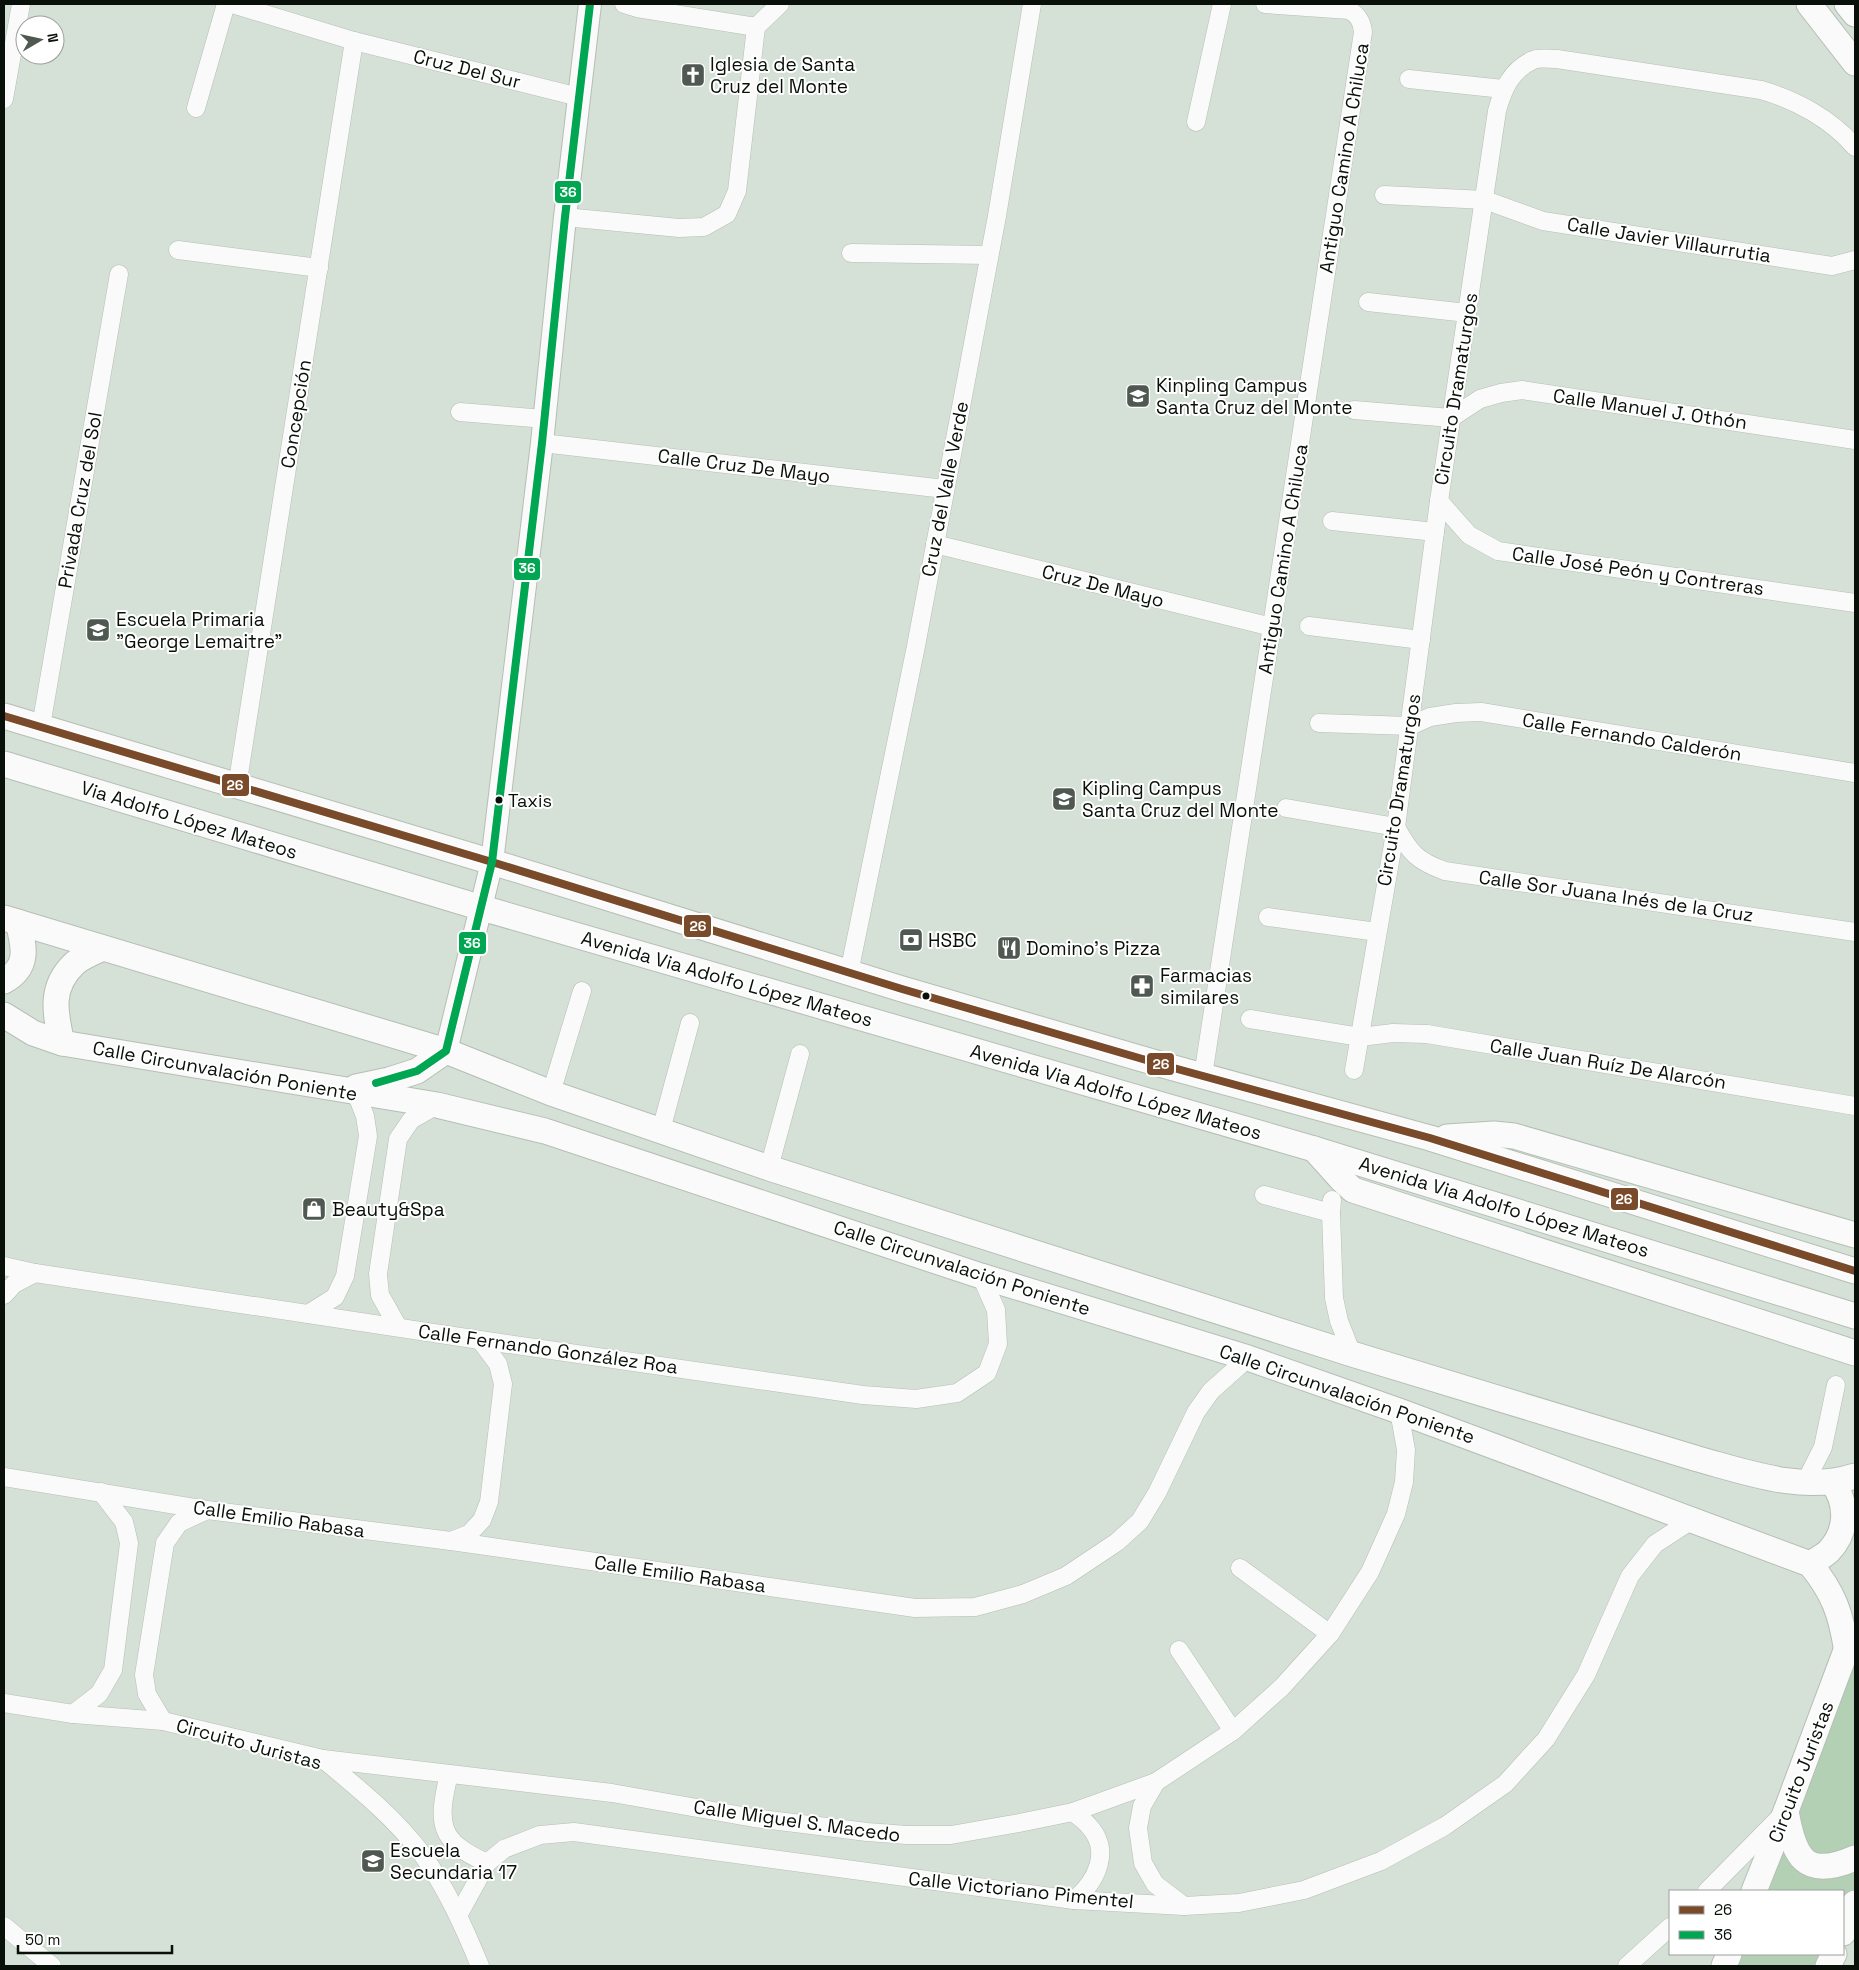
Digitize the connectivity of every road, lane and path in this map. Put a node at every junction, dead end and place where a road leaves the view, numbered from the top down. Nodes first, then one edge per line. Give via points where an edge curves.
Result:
1 (21, 4) edge
2 (226, 4) edge
3 (232, 4) edge
4 (590, 4) edge
5 (624, 4) edge
6 (780, 4) edge
7 (1032, 4) edge
8 (1222, 4) edge
9 (1265, 4) edge
10 (1809, 4) edge
11 (756, 27) junction
12 (354, 41) junction
13 (1855, 63) edge
14 (1409, 79) dead end
15 (1503, 89) junction
16 (579, 97) junction
17 (4, 99) edge
18 (196, 108) dead end
19 (1196, 122) dead end
20 (1855, 147) edge
21 (1384, 195) dead end
22 (1485, 200) junction
23 (565, 217) junction
24 (178, 250) dead end
25 (852, 253) dead end
26 (989, 255) junction
27 (1855, 260) edge
28 (318, 268) junction
29 (119, 274) dead end
30 (1368, 302) dead end
31 (1468, 313) junction
32 (1354, 410) dead end
33 (460, 412) dead end
34 (1451, 418) junction
35 (545, 419) junction
36 (1855, 440) edge
37 (542, 442) junction
38 (945, 489) junction
39 (1439, 501) junction
40 (1332, 521) dead end
41 (1435, 532) junction
42 (935, 544) junction
43 (1855, 603) edge
44 (1309, 626) dead end
45 (1272, 627) junction
46 (1421, 640) junction
47 (4, 716) edge
48 (1319, 723) dead end
49 (41, 726) junction
50 (1410, 726) junction
51 (4, 764) edge
52 (1855, 773) edge
53 (237, 787) junction
54 (1286, 808) dead end
55 (1396, 827) junction
56 (492, 862) junction
57 (374, 875) joint
58 (482, 908) junction
59 (1268, 917) dead end
60 (11, 920) edge
61 (1377, 932) junction
62 (1855, 932) edge
63 (103, 948) junction
64 (849, 973) junction
65 (4, 981) edge
66 (582, 991) dead end
67 (4, 1016) edge
68 (1250, 1019) dead end
69 (690, 1023) dead end
70 (1360, 1037) junction
71 (62, 1044) junction
72 (446, 1051) junction
73 (800, 1054) dead end
74 (1354, 1070) dead end
75 (1203, 1076) junction
76 (347, 1092) junction
77 (551, 1093) junction
78 (437, 1106) junction
79 (1855, 1106) edge
80 (661, 1130) junction
81 (1430, 1138) junction
82 (1314, 1149) junction
83 (769, 1168) junction
84 (1264, 1195) dead end
85 (1855, 1235) edge
86 (4, 1266) edge
87 (1855, 1271) edge
88 (35, 1273) junction
89 (982, 1276) junction
90 (4, 1295) edge
91 (308, 1314) junction
92 (1855, 1316) edge
93 (398, 1327) junction
94 (480, 1340) junction
95 (1855, 1353) edge
96 (1352, 1354) junction
97 (1248, 1358) junction
98 (1836, 1384) dead end
99 (1399, 1411) junction
100 (4, 1476) edge
101 (1844, 1479) edge
102 (1805, 1483) junction
103 (101, 1492) junction
104 (208, 1510) junction
105 (1692, 1520) junction
106 (451, 1541) junction
107 (1810, 1564) junction
108 (1240, 1568) dead end
109 (1855, 1622) edge
110 (1330, 1634) junction
111 (1179, 1650) dead end
112 (1846, 1652) junction
113 (4, 1704) edge
114 (73, 1714) junction
115 (163, 1721) junction
116 (1233, 1731) junction
117 (323, 1759) junction
118 (449, 1774) junction
119 (1156, 1782) junction
120 (1786, 1811) junction
121 (1073, 1812) junction
122 (1855, 1858) edge
123 (487, 1863) junction
124 (1708, 1890) edge
125 (1754, 1890) edge
126 (1074, 1900) junction
127 (1855, 1903) edge
128 (1184, 1906) junction
129 (459, 1914) junction
130 (4, 1926) edge
131 (1669, 1928) edge
132 (1844, 1930) edge
133 (28, 1946) junction
134 (28, 1966) edge
135 (52, 1966) edge
136 (480, 1966) edge
137 (1627, 1966) edge

1 - 17 street
2 - 18 street
3 - 12 street, Cruz Del Sur
4 - 16 street
5 - 11 street
6 - 11 street
7 - 26 street, Cruz del Valle Verde
8 - 19 street
9 - 45 street, Antiguo Camino A Chiluca via 1349,10 1362,22 1363,32
10 - 13 main road
11 - 23 street via 737,191 727,214 704,227 679,228
12 - 16 street, Cruz Del Sur
12 - 28 street, Concepción
14 - 15 street
15 - 20 street, Circuito Dramaturgos via 1512,76 1534,58 1761,90 1803,105
15 - 22 street, Circuito Dramaturgos
16 - 23 street
21 - 22 street, Calle Javier Villaurrutia
22 - 27 street, Calle Javier Villaurrutia via 1543,220 1832,266
22 - 31 street, Circuito Dramaturgos
23 - 35 street
24 - 28 street
25 - 26 street
26 - 38 street, Cruz del Valle Verde
28 - 53 street, Concepción
29 - 49 street, Privada Cruz del Sol
30 - 31 street
31 - 34 street, Circuito Dramaturgos
32 - 34 street
33 - 35 street
34 - 36 street, Calle Manuel J. Othón via 1480,399 1522,390
34 - 39 street, Circuito Dramaturgos
35 - 37 street
37 - 38 street, Calle Cruz De Mayo
37 - 56 street
38 - 42 street, Cruz del Valle Verde
39 - 41 street, Circuito Dramaturgos
39 - 43 street, Calle José Peón y Contreras via 1469,535 1498,551
40 - 41 street
41 - 46 street, Circuito Dramaturgos
42 - 45 street, Cruz De Mayo
42 - 64 street, Cruz del Valle Verde
44 - 46 street
45 - 75 street, Antiguo Camino A Chiluca
46 - 50 street, Circuito Dramaturgos
47 - 49 main road, Avenida Via Adolfo López Mateos
48 - 50 street
49 - 53 main road, Avenida Via Adolfo López Mateos
50 - 52 street, Calle Fernando Calderón via 1430,717 1481,712
50 - 55 street, Circuito Dramaturgos
51 - 57 main road, Via Adolfo López Mateos
53 - 56 main road, Avenida Via Adolfo López Mateos
54 - 55 street
55 - 61 street, Circuito Dramaturgos
55 - 62 street, Calle Sor Juana Inés de la Cruz via 1408,850 1426,864 1445,871
56 - 58 street
56 - 64 main road, Avenida Via Adolfo López Mateos
57 - 58 main road, Avenida Via Adolfo López Mateos
58 - 72 street
58 - 82 main road, Avenida Via Adolfo López Mateos
59 - 61 street
60 - 63 main road, Calle Circunvalación Poniente
60 - 65 main road via 25,948 21,966
61 - 70 street, Circuito Dramaturgos
63 - 71 main road via 76,962 60,981 55,1002
63 - 72 main road, Calle Circunvalación Poniente
64 - 75 main road, Avenida Via Adolfo López Mateos
66 - 77 street
67 - 71 main road, Calle Circunvalación Poniente via 33,1034
68 - 70 street, Calle Juan Ruíz De Alarcón
69 - 80 street
70 - 74 street, Circuito Dramaturgos
70 - 79 street, Calle Juan Ruíz De Alarcón via 1393,1033 1427,1034
71 - 76 main road, Calle Circunvalación Poniente
72 - 76 main road via 417,1071
72 - 77 main road, Calle Circunvalación Poniente
73 - 83 street
75 - 81 main road, Avenida Via Adolfo López Mateos
76 - 78 main road, Calle Circunvalación Poniente
76 - 91 street via 365,1116 368,1136 345,1276 335,1297
77 - 80 main road, Calle Circunvalación Poniente
78 - 89 main road, Calle Circunvalación Poniente via 545,1131
78 - 93 street via 410,1120 398,1139 378,1274 380,1295
80 - 83 main road, Calle Circunvalación Poniente
81 - 85 main road via 1514,1136
81 - 87 main road, Avenida Via Adolfo López Mateos
82 - 92 main road, Avenida Via Adolfo López Mateos
82 - 95 main road via 1352,1190
83 - 96 main road, Calle Circunvalación Poniente
84 - 96 street via 1331,1206 1334,1298
86 - 88 street, Calle Fernando González Roa
88 - 90 street via 14,1284
88 - 91 street, Calle Fernando González Roa
89 - 94 street, Calle Fernando González Roa via 996,1310 998,1344 986,1373 958,1393 916,1399 864,1395
89 - 97 main road, Calle Circunvalación Poniente
91 - 93 street, Calle Fernando González Roa
93 - 94 street, Calle Fernando González Roa
94 - 106 street via 498,1364 503,1384 489,1502 482,1520 470,1534
96 - 102 main road, Calle Circunvalación Poniente via 1752,1474
97 - 99 main road, Calle Circunvalación Poniente
97 - 106 street, Calle Emilio Rabasa via 1212,1391 1196,1412 1140,1521 1116,1542 1066,1576 1023,1594 976,1607 915,1608
98 - 102 street via 1823,1447
99 - 105 main road, Calle Circunvalación Poniente
99 - 110 street, Calle Miguel S. Macedo via 1406,1450 1404,1482 1396,1514 1370,1572
100 - 103 street, Calle Emilio Rabasa
101 - 102 main road, Calle Circunvalación Poniente
101 - 107 main road via 1843,1526 1836,1543
103 - 104 street, Calle Emilio Rabasa
103 - 114 street via 124,1522 128,1553 113,1670 100,1694
104 - 106 street, Calle Emilio Rabasa
104 - 115 street via 179,1523 165,1543 144,1675 147,1694
105 - 107 main road, Calle Circunvalación Poniente
105 - 128 street, Calle Victoriano Pimentel via 1654,1544 1630,1576 1586,1675 1546,1739 1505,1784 1445,1826 1381,1861 1304,1890 1239,1903
107 - 112 main road via 1825,1582 1835,1602
108 - 110 street
109 - 112 main road
110 - 116 street, Calle Miguel S. Macedo via 1282,1688
111 - 116 street
112 - 120 main road, Circuito Juristas
113 - 114 street, Circuito Juristas
114 - 115 street, Circuito Juristas
115 - 117 street, Circuito Juristas
116 - 119 street, Calle Miguel S. Macedo
117 - 118 street, Calle Miguel S. Macedo
117 - 129 street, Circuito Juristas via 379,1806 422,1854
118 - 121 street, Calle Miguel S. Macedo via 612,1793 754,1818 907,1836 951,1835
118 - 123 street via 442,1804 443,1824 453,1843
119 - 121 street, Calle Miguel S. Macedo
119 - 128 street via 1142,1806 1138,1828 1143,1863 1156,1884
120 - 122 main road via 1795,1849 1812,1865 1839,1865
120 - 124 street
120 - 125 main road, Circuito Juristas
121 - 126 street via 1089,1826 1098,1841 1100,1861 1095,1878
123 - 126 street, Calle Victoriano Pimentel via 504,1849 540,1835 574,1832
123 - 129 street, Calle Victoriano Pimentel
126 - 128 street, Calle Victoriano Pimentel
127 - 132 main road
129 - 136 street, Circuito Juristas
130 - 133 street
131 - 137 street
133 - 134 street
133 - 135 street

